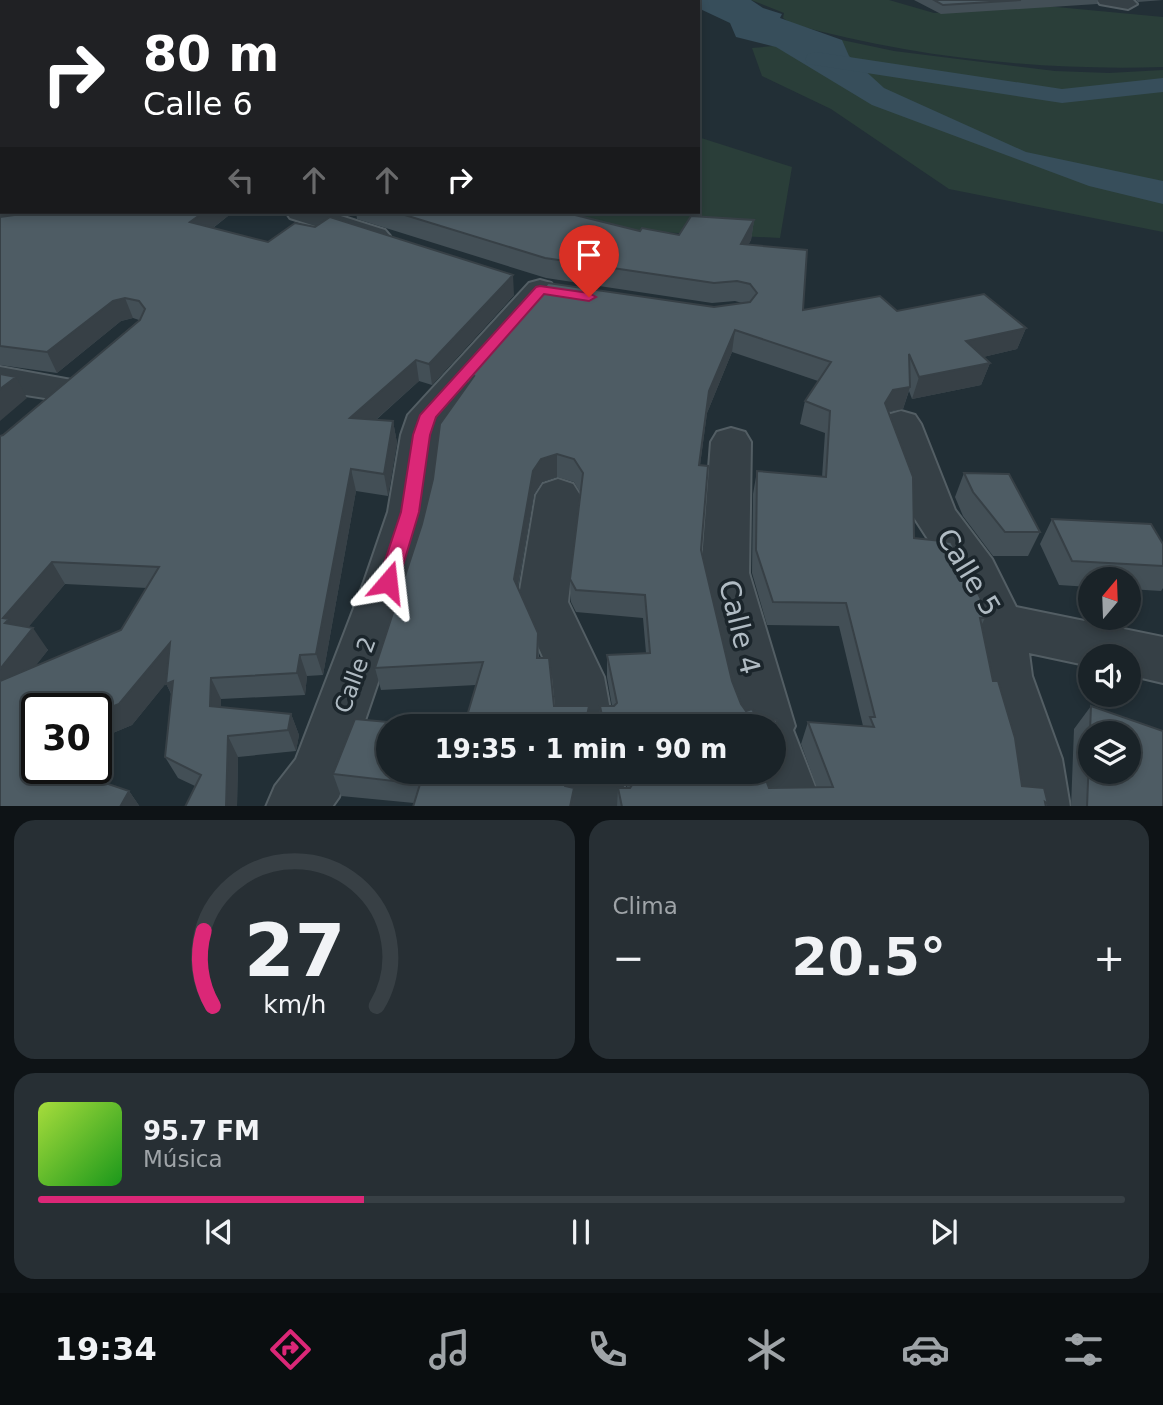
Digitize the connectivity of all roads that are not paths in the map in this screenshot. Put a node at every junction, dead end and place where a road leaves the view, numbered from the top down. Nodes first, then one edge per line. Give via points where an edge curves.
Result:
1 (1106, 0) edge
2 (1128, 4) dead end
3 (306, 214) edge
4 (401, 244) edge
5 (541, 288) edge
6 (94, 364) edge
7 (0, 379) edge
8 (64, 388) junction
9 (27, 421) edge
10 (901, 424) dead end
11 (731, 442) dead end
12 (558, 495) dead end
13 (1000, 625) junction
14 (1163, 660) edge
15 (583, 714) edge
16 (764, 714) edge
17 (594, 784) edge
18 (785, 784) edge
19 (297, 806) edge
20 (598, 806) edge
21 (793, 806) edge
22 (1041, 806) edge

1 - 2 street
3 - 4 street
5 - 19 street, Calle 2 via 428,415 410,512 388,582 318,777
6 - 8 street
7 - 8 street
8 - 9 street
10 - 13 street, Calle 5 via 935,516 975,572
11 - 16 street, Calle 4 via 725,573
12 - 15 street via 543,602 578,677
13 - 14 street
13 - 22 street, Calle 5 via 1006,676 1033,759
17 - 20 street
18 - 21 street

